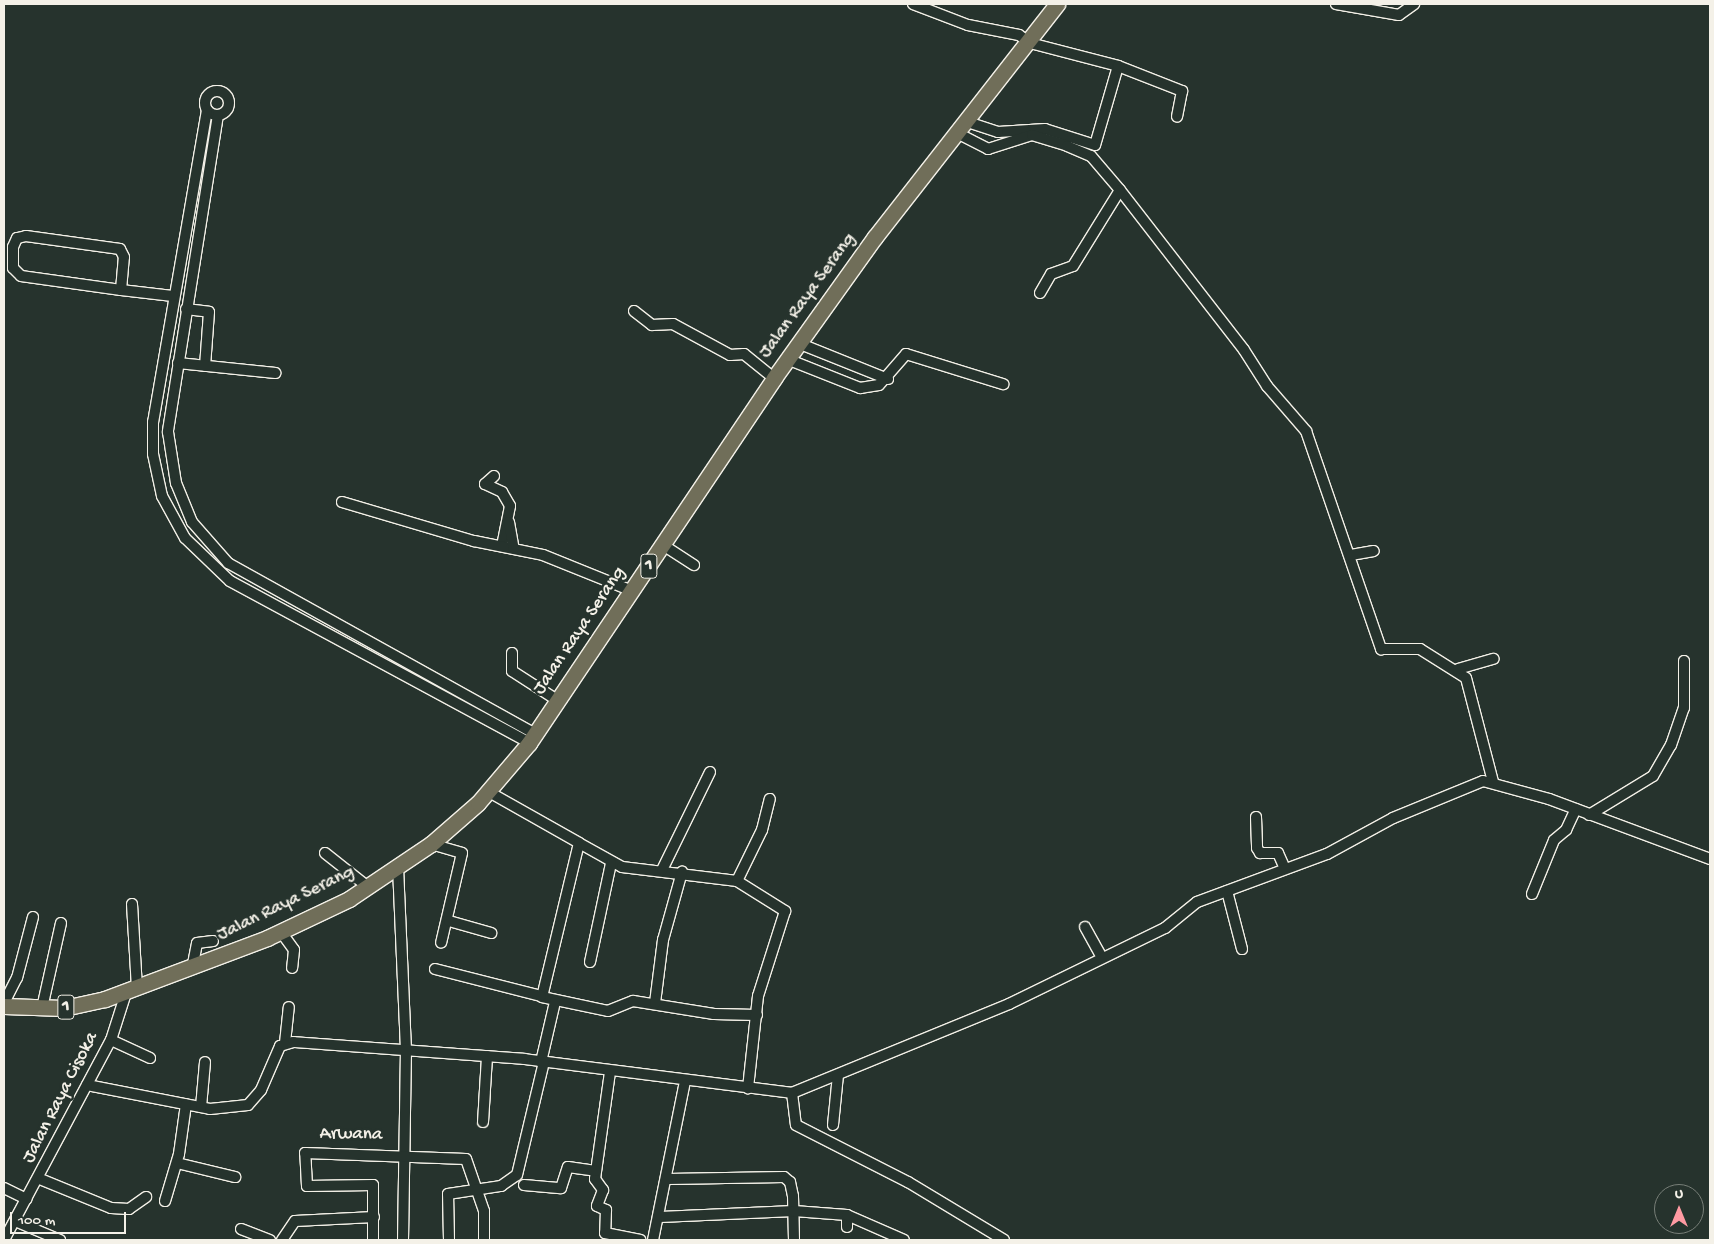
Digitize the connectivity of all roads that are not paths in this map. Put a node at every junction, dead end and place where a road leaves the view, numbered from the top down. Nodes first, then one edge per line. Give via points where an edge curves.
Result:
1 (914, 4) edge
2 (1057, 4) edge
3 (1336, 4) edge
4 (1414, 4) edge
5 (1030, 43) junction
6 (1118, 66) junction
7 (207, 110) junction
8 (218, 115) junction
9 (1177, 117) dead end
10 (963, 128) junction
11 (1120, 190) junction
12 (121, 290) junction
13 (1040, 293) dead end
14 (174, 294) junction
15 (188, 295) junction
16 (186, 309) junction
17 (634, 311) dead end
18 (798, 343) junction
19 (787, 358) junction
20 (178, 363) junction
21 (205, 366) junction
22 (275, 372) dead end
23 (774, 378) junction
24 (888, 378) junction
25 (1003, 384) dead end
26 (494, 476) dead end
27 (342, 502) dead end
28 (509, 522) junction
29 (663, 545) junction
30 (502, 546) junction
31 (514, 549) junction
32 (1374, 551) dead end
33 (1351, 555) junction
34 (694, 565) dead end
35 (267, 584) junction
36 (632, 591) junction
37 (259, 596) junction
38 (512, 653) dead end
39 (1494, 659) dead end
40 (1684, 661) dead end
41 (1458, 669) junction
42 (557, 700) junction
43 (532, 738) junction
44 (710, 772) dead end
45 (1493, 782) junction
46 (489, 792) junction
47 (770, 799) dead end
48 (1576, 809) junction
49 (1590, 815) junction
50 (1256, 817) dead end
51 (579, 843) junction
52 (431, 844) junction
53 (325, 853) dead end
54 (1710, 859) edge
55 (610, 863) junction
56 (398, 867) junction
57 (1285, 869) junction
58 (662, 870) junction
59 (682, 872) junction
60 (737, 881) junction
61 (368, 888) junction
62 (1227, 891) junction
63 (1532, 894) dead end
64 (132, 904) dead end
65 (33, 917) dead end
66 (449, 920) junction
67 (61, 923) dead end
68 (1086, 927) dead end
69 (281, 932) junction
70 (491, 933) dead end
71 (213, 941) dead end
72 (441, 943) dead end
73 (1242, 949) dead end
74 (1102, 958) junction
75 (590, 962) dead end
76 (292, 968) dead end
77 (192, 969) junction
78 (435, 969) dead end
79 (132, 991) junction
80 (541, 996) junction
81 (555, 1002) junction
82 (655, 1003) junction
83 (4, 1005) edge
84 (289, 1006) dead end
85 (42, 1008) junction
86 (757, 1015) junction
87 (111, 1040) junction
88 (285, 1043) junction
89 (406, 1049) junction
90 (487, 1056) junction
91 (150, 1058) dead end
92 (205, 1062) dead end
93 (542, 1062) junction
94 (610, 1072) junction
95 (838, 1075) junction
96 (685, 1082) junction
97 (87, 1085) junction
98 (748, 1088) junction
99 (792, 1093) junction
100 (186, 1104) junction
101 (201, 1107) junction
102 (483, 1122) dead end
103 (832, 1125) dead end
104 (404, 1153) junction
105 (177, 1163) junction
106 (596, 1171) junction
107 (235, 1177) dead end
108 (40, 1179) junction
109 (668, 1179) junction
110 (524, 1184) dead end
111 (4, 1188) edge
112 (475, 1192) junction
113 (146, 1198) dead end
114 (27, 1199) junction
115 (165, 1201) dead end
116 (794, 1211) junction
117 (847, 1215) junction
118 (660, 1217) junction
119 (374, 1218) junction
120 (15, 1221) junction
121 (847, 1227) dead end
122 (241, 1229) dead end
123 (4, 1240) edge
124 (60, 1240) edge
125 (270, 1240) edge
126 (282, 1240) edge
127 (373, 1240) edge
128 (403, 1240) edge
129 (449, 1240) edge
130 (484, 1240) edge
131 (640, 1240) edge
132 (653, 1240) edge
133 (794, 1240) edge
134 (887, 1240) edge
135 (901, 1240) edge
136 (1004, 1240) edge

1 - 5 street via 968,25 1019,35
2 - 5 highway, Jalan Raya Serang / 1
3 - 4 street via 1399,15
5 - 6 street
5 - 10 highway, Jalan Raya Serang / 1
6 - 9 street via 1182,91
6 - 10 street via 1095,145 1045,129 998,132
7 - 8 street
7 - 8 street via 208,95 223,92 230,105
7 - 14 street
8 - 15 street
10 - 11 street via 988,149 1032,135 1091,156
10 - 18 highway, Jalan Raya Serang / 1 via 875,237
11 - 13 street via 1073,266 1051,274
11 - 33 street via 1244,350 1266,386 1306,431
12 - 12 street via 21,276 13,268 13,247 18,238 26,236 120,249
12 - 14 street
14 - 15 street
14 - 37 street via 153,422 153,454 162,496 185,538 230,581
15 - 16 street
16 - 20 street
16 - 21 street via 209,312
17 - 23 street via 652,325 670,323 730,355 744,354
18 - 19 highway, Jalan Raya Serang / 1
18 - 24 street
19 - 23 highway, Jalan Raya Serang / 1
19 - 24 street via 860,388
20 - 21 street
20 - 35 street via 168,432 179,491 192,522 228,563
21 - 22 street
23 - 29 highway, Jalan Raya Serang / 1
24 - 25 street via 904,356 910,354
26 - 28 street via 485,484 507,498
27 - 30 street
28 - 30 street
28 - 31 street
29 - 34 street
29 - 36 highway, Jalan Raya Serang / 1
30 - 31 street
31 - 36 street via 542,554
32 - 33 street
33 - 41 street via 1381,650 1420,649
35 - 37 street
35 - 43 street
36 - 42 highway, Jalan Raya Serang / 1
37 - 43 street
38 - 42 street via 512,671
39 - 41 street
40 - 49 street via 1684,708 1671,745 1653,776
41 - 45 street via 1469,685
42 - 43 highway, Jalan Raya Serang / 1
43 - 46 highway, Jalan Raya Serang / 1
44 - 58 street
45 - 48 street
45 - 57 street via 1454,791
46 - 51 street
46 - 52 highway, Jalan Raya Serang / 1
47 - 60 street via 762,830
48 - 49 street
48 - 63 street via 1554,840
49 - 54 street
50 - 57 street via 1256,848 1260,853 1278,853
51 - 55 street
51 - 80 street
52 - 56 highway, Jalan Raya Serang / 1
52 - 66 street via 462,853
53 - 61 street
55 - 58 street
55 - 75 street
56 - 61 highway, Jalan Raya Serang / 1
56 - 89 street
57 - 62 street
58 - 59 street
59 - 60 street
59 - 82 street via 663,940
60 - 86 street via 786,911 763,978
61 - 69 highway, Jalan Raya Serang / 1
62 - 73 street
62 - 74 street via 1197,902 1166,928
64 - 79 street
65 - 83 street via 17,978
66 - 70 street
66 - 72 street via 443,926
67 - 85 street
68 - 74 street
69 - 76 street via 294,950
69 - 77 highway, Jalan Raya Serang / 1
71 - 77 street via 197,943
74 - 95 street via 1009,1004
77 - 79 highway, Jalan Raya Serang / 1
78 - 80 street
79 - 85 highway, Jalan Raya Serang / 1
79 - 87 street, Jalan Raya Cisoka
80 - 81 street
81 - 82 street via 608,1011 624,1002
81 - 93 street
82 - 86 street via 714,1014
83 - 85 highway, Jalan Raya Serang / 1
84 - 88 street
86 - 98 street
87 - 91 street
87 - 97 street, Jalan Raya Cisoka
88 - 89 street
88 - 101 street via 248,1105
89 - 90 street
89 - 104 street
90 - 93 street
90 - 102 street
92 - 101 street
93 - 94 street
93 - 112 street via 517,1174 501,1186
94 - 96 street
94 - 106 street
95 - 99 street
95 - 103 street
96 - 98 street
96 - 109 street
97 - 100 street
97 - 108 street, Jalan Raya Cisoka
98 - 99 street
99 - 136 street via 796,1125 908,1182
100 - 101 street
100 - 105 street
104 - 112 street via 466,1158
104 - 119 street, Arwana via 308,1151 303,1156 307,1186 373,1185
104 - 128 street
105 - 107 street
105 - 115 street
106 - 110 street via 568,1167 561,1188
106 - 131 street via 596,1186 604,1190 597,1206 606,1210 605,1233
108 - 113 street via 112,1208 129,1209
108 - 114 street, Jalan Raya Cisoka
109 - 116 street via 784,1177 790,1182
109 - 118 street
111 - 114 street
112 - 129 street via 448,1194
112 - 130 street via 484,1211
114 - 120 street, Jalan Raya Cisoka
116 - 117 street
116 - 118 street
116 - 133 street
117 - 121 street
117 - 135 street
118 - 132 street
119 - 126 street via 295,1221
119 - 127 street, Arwana
120 - 123 street, Jalan Raya Cisoka
120 - 124 street
122 - 125 street
134 - 135 street

